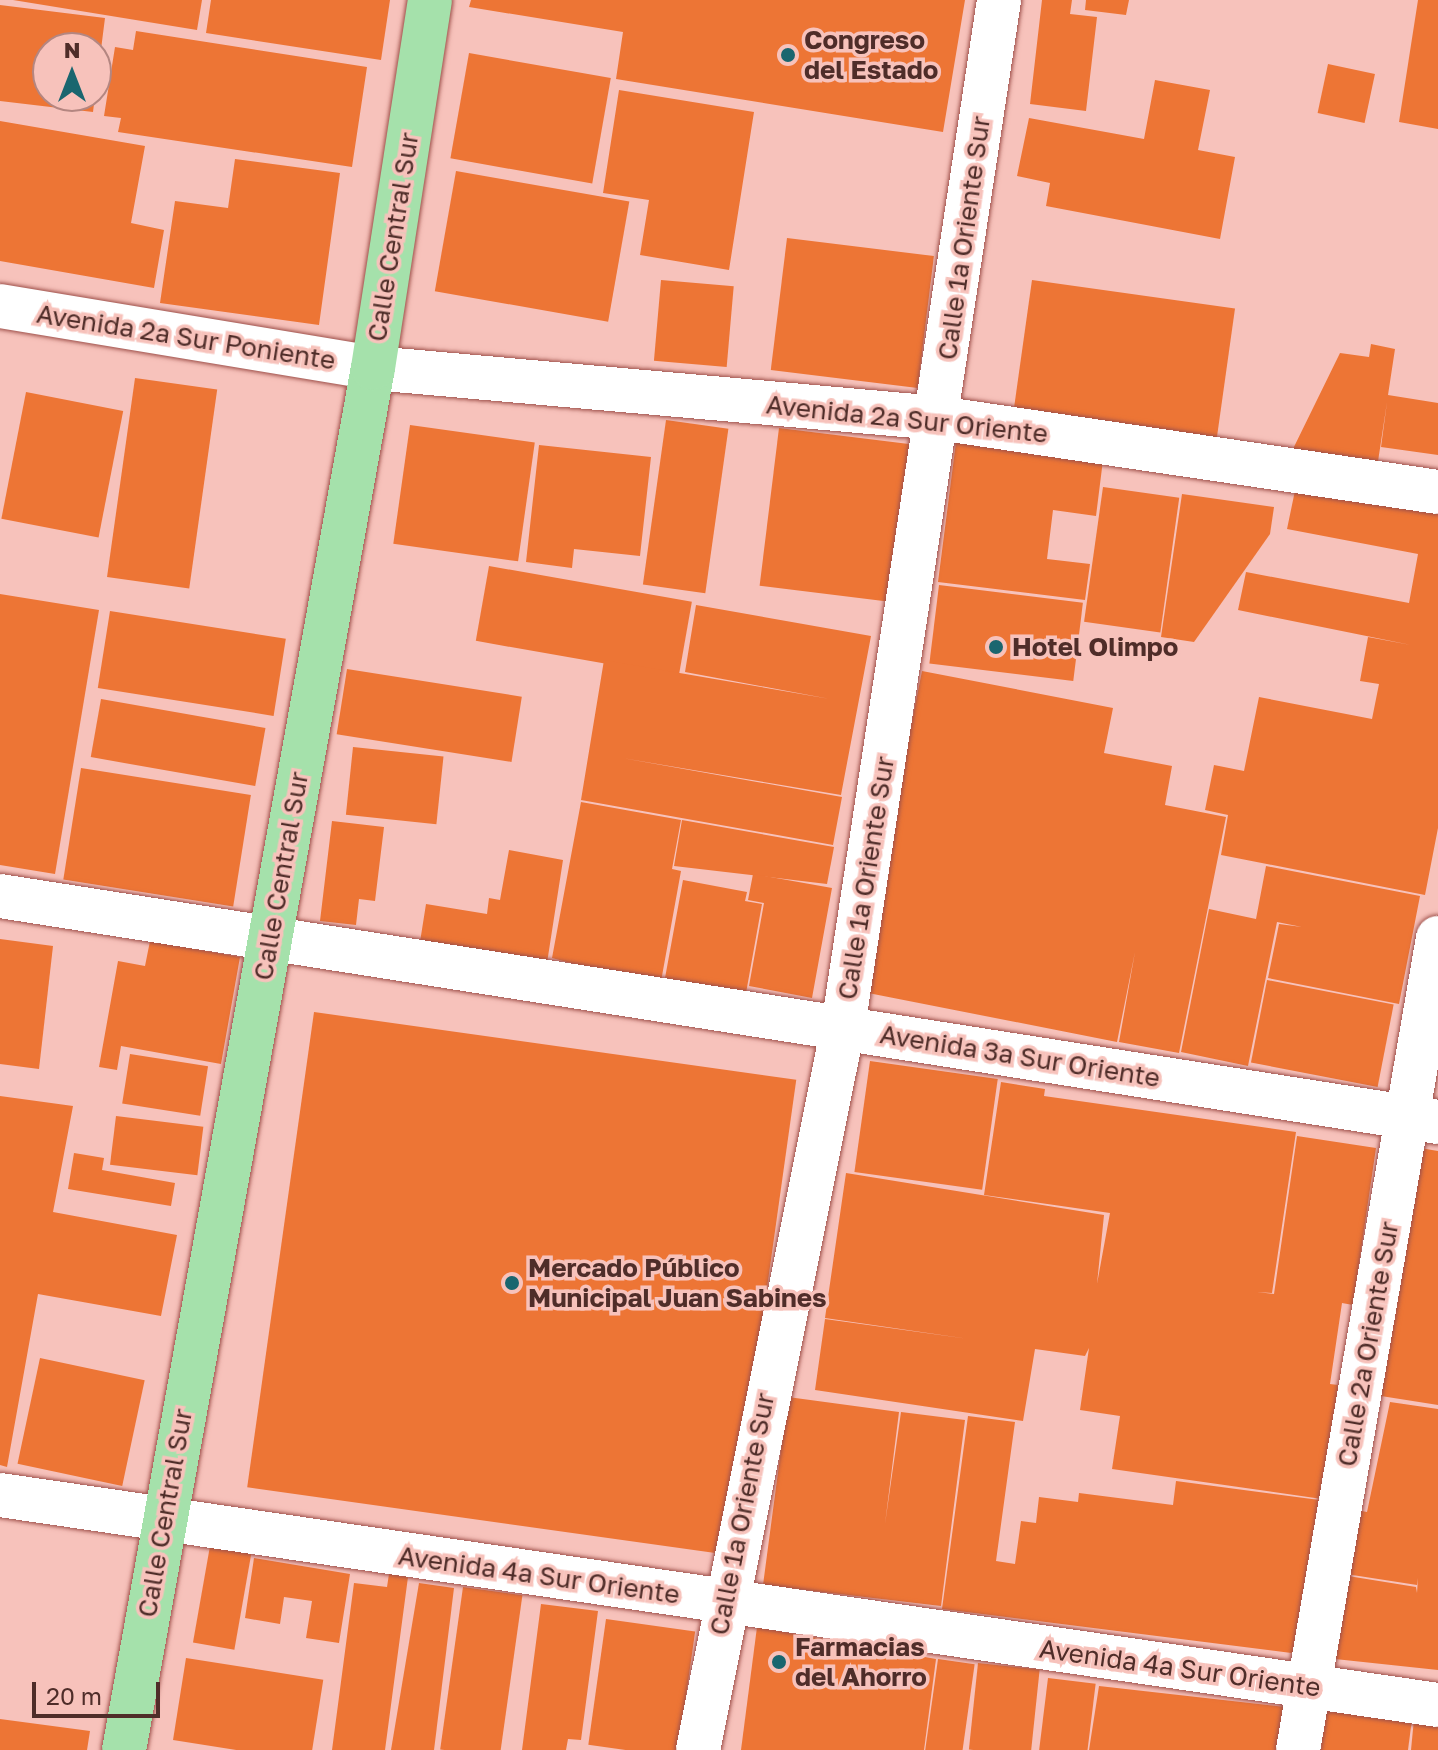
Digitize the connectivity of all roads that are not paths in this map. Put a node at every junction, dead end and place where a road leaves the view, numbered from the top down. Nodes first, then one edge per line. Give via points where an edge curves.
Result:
1 (430, 0) edge
2 (999, 0) edge
3 (0, 306) edge
4 (373, 368) junction
5 (938, 418) junction
6 (1438, 492) edge
7 (0, 896) edge
8 (270, 936) junction
9 (1438, 938) edge
10 (843, 1027) junction
11 (1423, 1120) edge
12 (0, 1495) edge
13 (162, 1521) junction
14 (722, 1602) junction
15 (1309, 1686) junction
16 (1438, 1705) edge
17 (124, 1750) edge
18 (698, 1750) edge
19 (1298, 1750) edge

1 - 4 main road, Calle Central Sur
2 - 5 street, Calle 1a Oriente Sur
3 - 4 street, Avenida 2a Sur Poniente
4 - 5 street, Avenida 2a Sur Oriente
4 - 8 main road, Calle Central Sur
5 - 6 street, Avenida 2a Sur Oriente
5 - 10 street, Calle 1a Oriente Sur
7 - 8 street, Avenida 3a Sur Oriente
8 - 10 street, Avenida 3a Sur Oriente
8 - 13 main road, Calle Central Sur
9 - 11 street, Calle 2a Oriente Sur
10 - 11 street, Avenida 3a Sur Oriente
10 - 14 street, Calle 1a Oriente Sur
11 - 15 street, Calle 2a Oriente Sur
12 - 13 street, Avenida 4a Sur Oriente
13 - 14 street, Avenida 4a Sur Oriente
13 - 17 main road, Calle Central Sur
14 - 15 street, Avenida 4a Sur Oriente
14 - 18 street, Calle 1a Oriente Sur
15 - 16 street, Avenida 4a Sur Oriente
15 - 19 street, Calle 2a Oriente Sur

